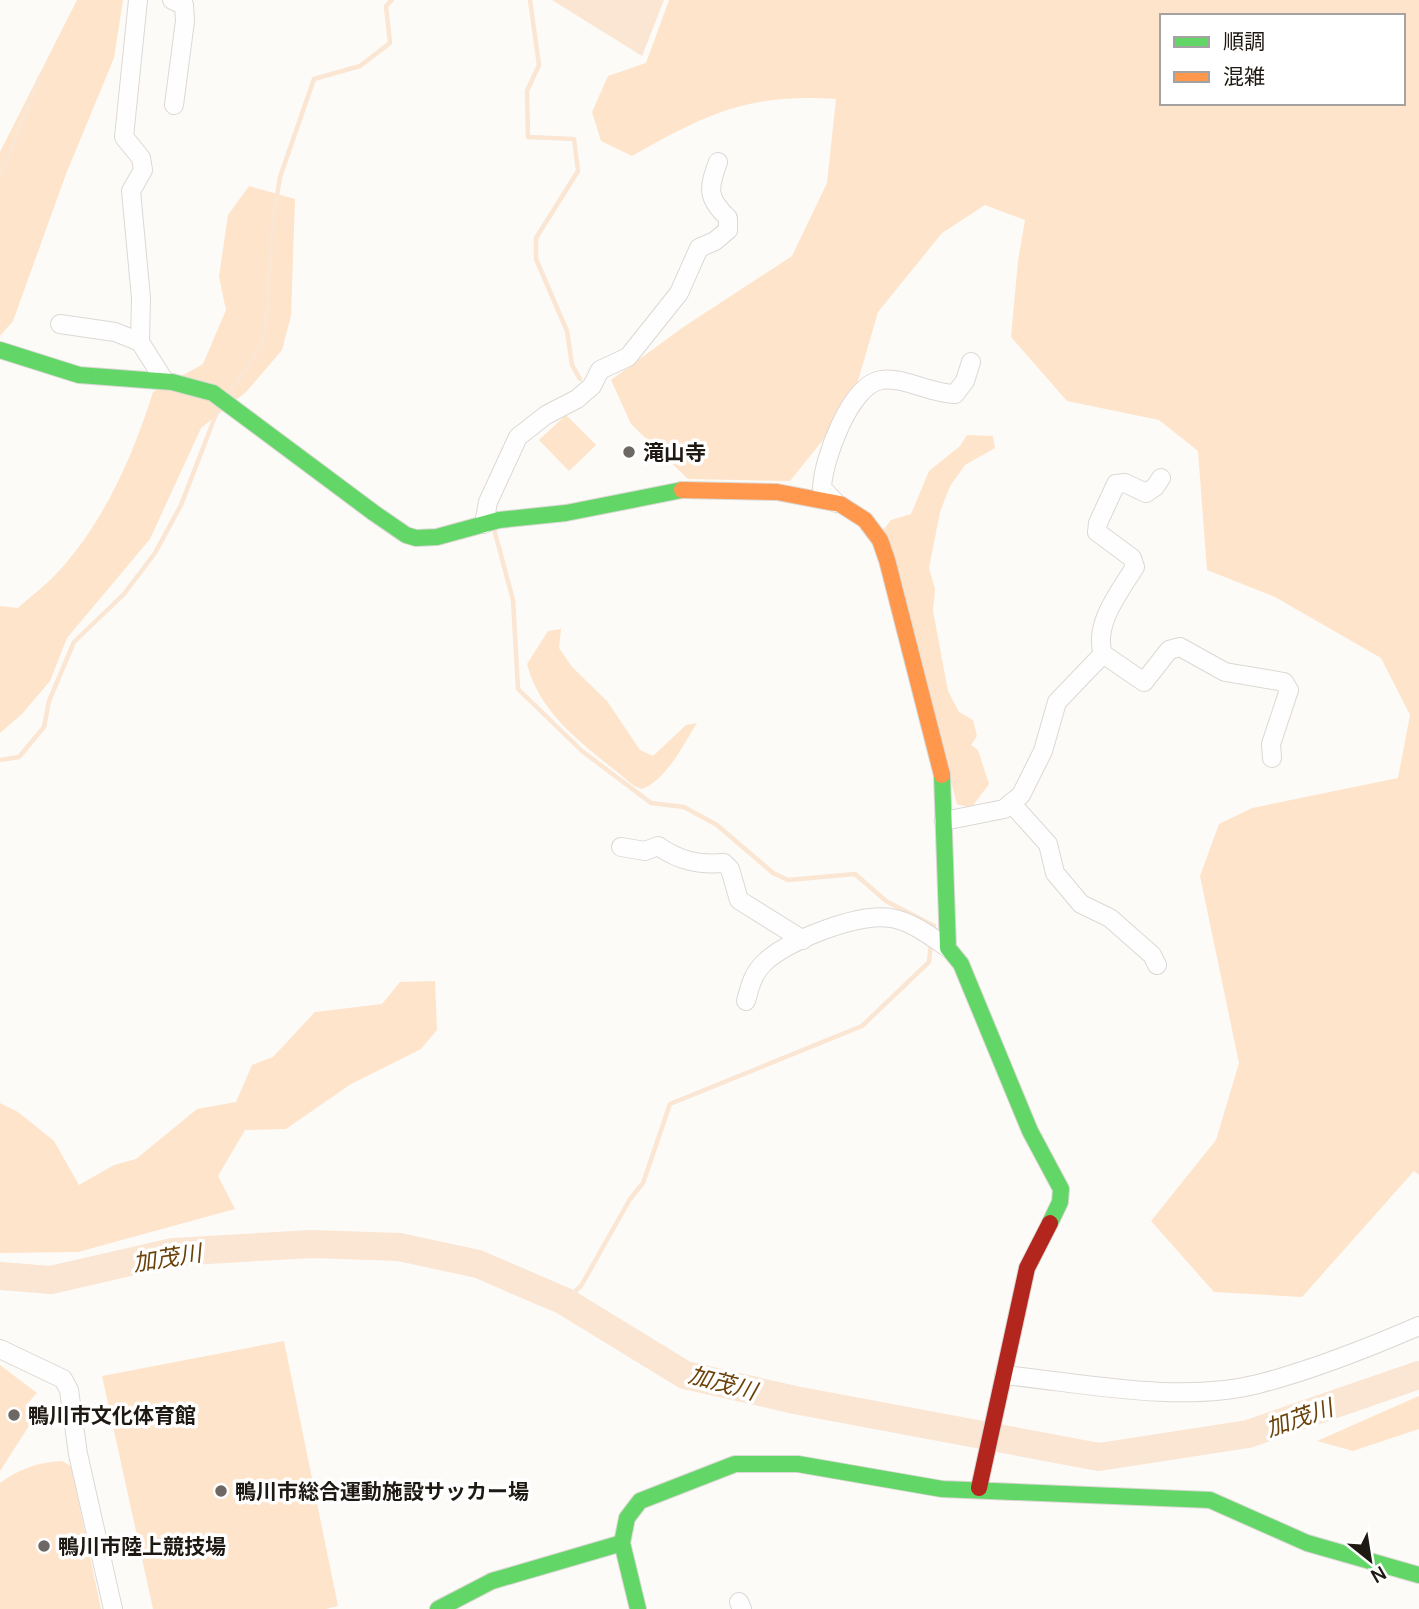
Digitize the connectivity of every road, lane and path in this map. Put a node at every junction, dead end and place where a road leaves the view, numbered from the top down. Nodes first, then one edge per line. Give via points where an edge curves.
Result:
1 (138, 0) edge
2 (172, 0) edge
3 (173, 105) dead end
4 (718, 162) dead end
5 (60, 324) dead end
6 (140, 342) junction
7 (0, 350) edge
8 (971, 362) dead end
9 (164, 380) junction
10 (1161, 478) dead end
11 (836, 503) junction
12 (490, 522) junction
13 (1103, 654) junction
14 (1272, 758) dead end
15 (1011, 803) junction
16 (944, 821) junction
17 (621, 847) dead end
18 (803, 940) junction
19 (948, 948) junction
20 (1157, 965) dead end
21 (746, 1001) dead end
22 (1419, 1326) edge
23 (0, 1349) edge
24 (1004, 1375) junction
25 (979, 1488) junction
26 (622, 1542) junction
27 (1419, 1575) edge
28 (113, 1609) edge
29 (438, 1609) edge
30 (638, 1609) edge

1 - 6 street via 124,137 141,158 143,170 131,191 141,298
2 - 3 street via 184,5 185,21
4 - 12 street via 709,185 714,205 728,218 728,230 699,248 679,293 628,357 600,370 578,399 545,415 518,437 488,502
5 - 6 street via 115,332
6 - 9 street
7 - 9 street via 60,370 103,378
8 - 11 street via 955,394 882,379 863,387 836,434 822,476 822,488
9 - 12 street via 184,381 213,393 406,535 437,537
10 - 13 street via 1146,493 1125,483 1116,484 1098,523 1097,532 1132,558 1135,567 1105,620
11 - 12 street via 777,492 693,488 566,513
11 - 16 street via 865,520 880,540 887,560 942,766
13 - 14 street via 1144,682 1169,650 1180,647 1225,672 1284,682 1289,690 1271,744
13 - 15 street via 1057,702 1043,751 1021,795
15 - 16 street via 1004,809
15 - 20 street via 1048,844 1055,873 1082,904 1110,918 1152,955
16 - 19 street
17 - 18 street via 645,851 658,846 698,865 724,863 739,900
18 - 19 street via 840,925 881,917 916,926
18 - 21 street via 765,961 751,981
19 - 24 street via 961,964 1030,1131 1060,1189 1060,1202 1027,1268
22 - 24 street via 1258,1384 1212,1390 1168,1391
23 - 28 street via 63,1379 69,1390 78,1454
24 - 25 street
25 - 26 street via 942,1489 798,1464 734,1464 640,1501 627,1518
25 - 27 street via 1210,1500 1307,1543
26 - 29 street via 492,1581
26 - 30 street

